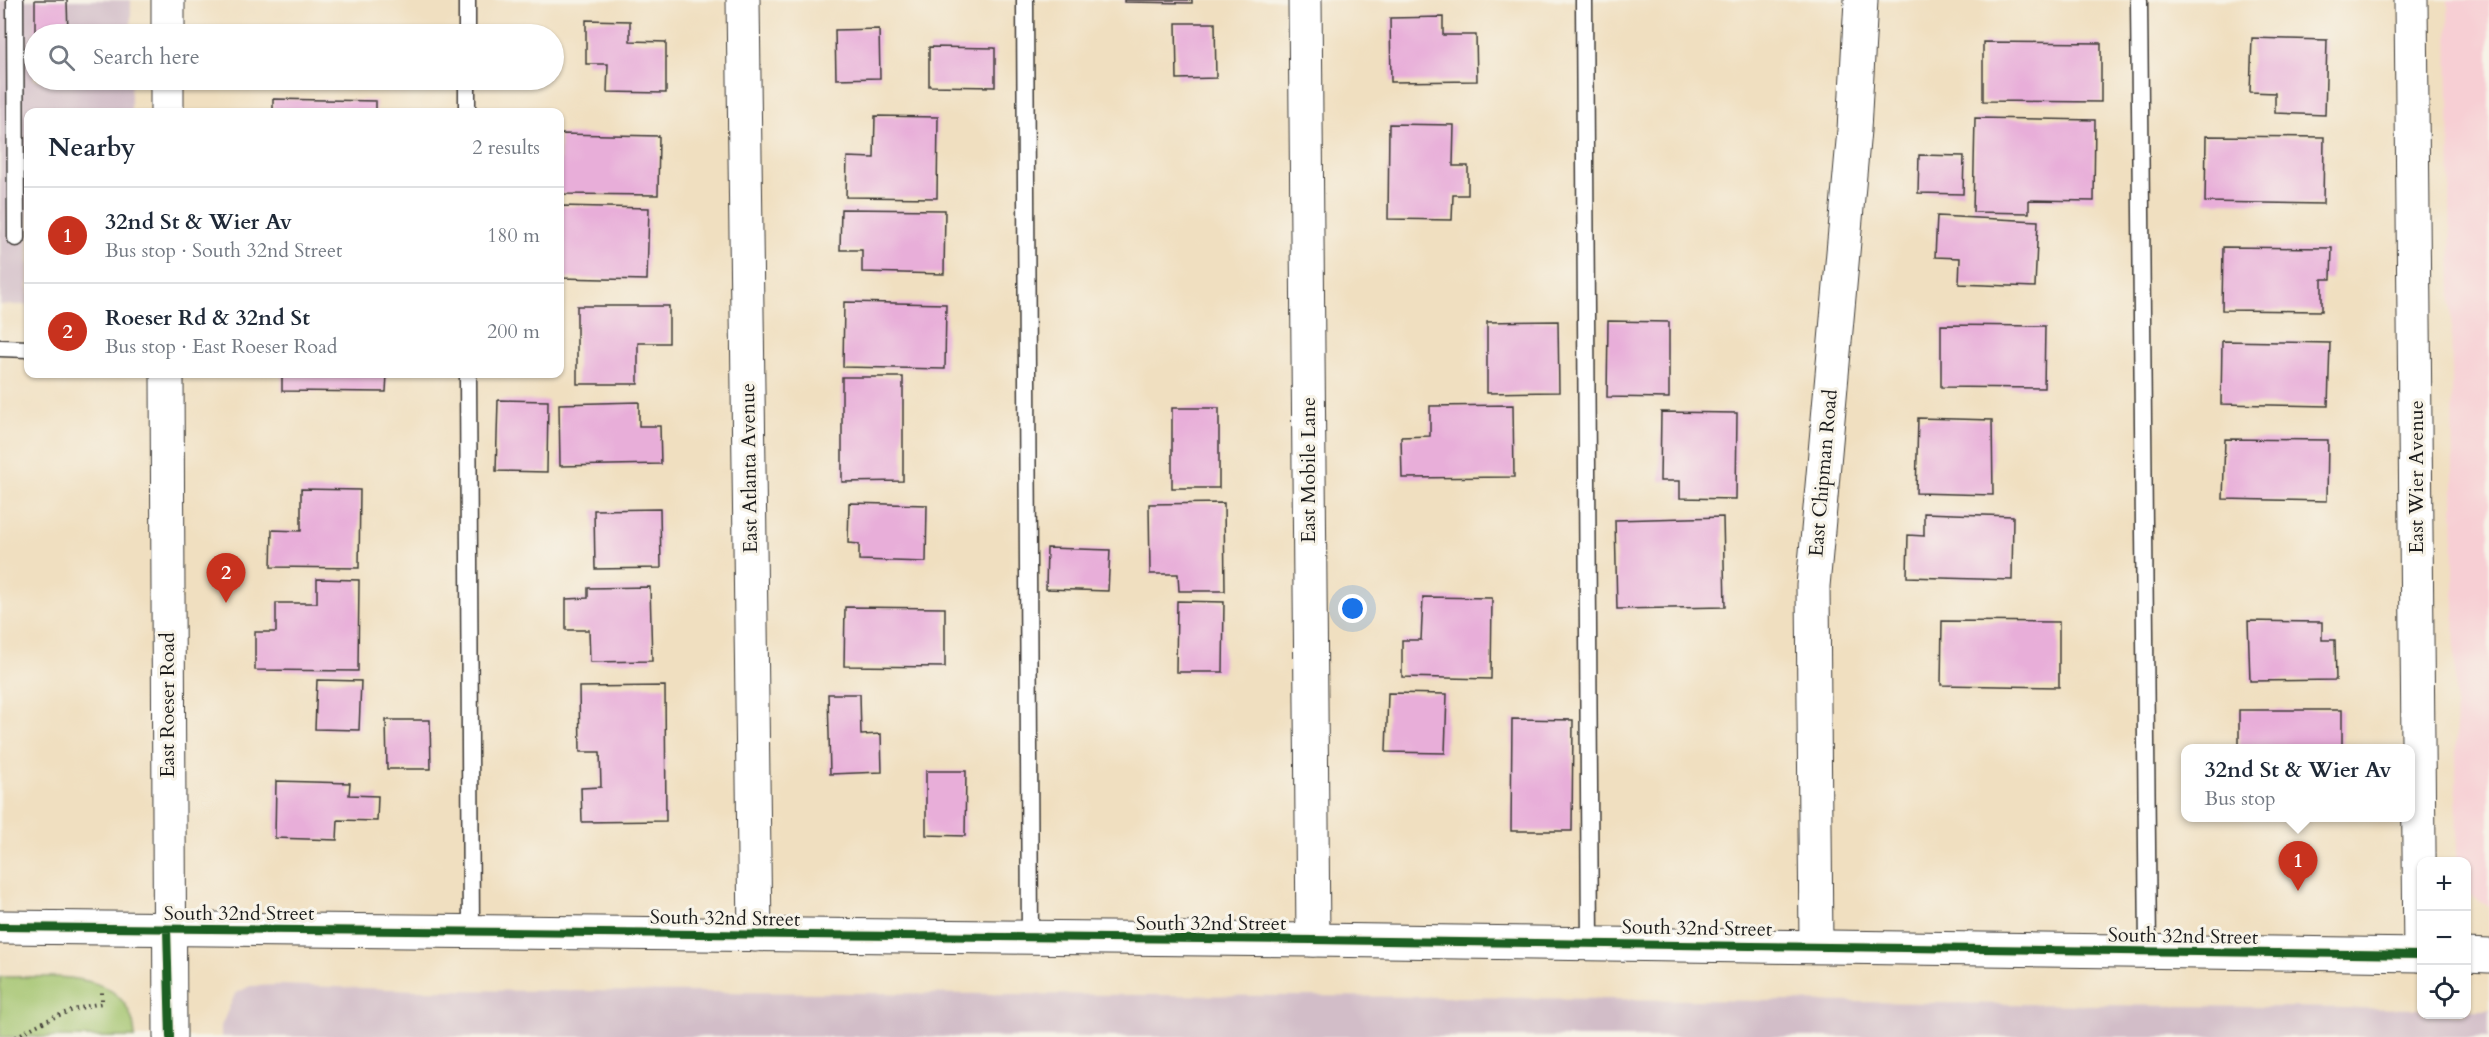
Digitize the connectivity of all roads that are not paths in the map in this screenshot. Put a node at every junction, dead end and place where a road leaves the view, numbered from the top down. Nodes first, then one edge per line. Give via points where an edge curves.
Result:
1 (15, 0) edge
2 (168, 0) edge
3 (467, 0) edge
4 (743, 0) edge
5 (1025, 0) edge
6 (1305, 0) edge
7 (1584, 0) edge
8 (1861, 0) edge
9 (2139, 0) edge
10 (2411, 0) edge
11 (168, 24) edge
12 (467, 24) edge
13 (167, 90) edge
14 (467, 90) edge
15 (167, 108) edge
16 (467, 108) edge
17 (16, 238) dead end
18 (0, 348) edge
19 (24, 349) edge
20 (167, 378) edge
21 (468, 378) edge
22 (2421, 911) edge
23 (0, 927) edge
24 (167, 929) junction
25 (471, 931) junction
26 (755, 935) junction
27 (1029, 939) junction
28 (1313, 940) junction
29 (1590, 943) junction
30 (1816, 946) junction
31 (2148, 952) junction
32 (2417, 955) edge
33 (2471, 956) edge
34 (2489, 956) edge
35 (170, 1037) edge

1 - 17 lane
2 - 11 street
3 - 12 lane
4 - 26 street, East Atlanta Avenue
5 - 27 lane
6 - 28 street, East Mobile Lane
7 - 29 lane
8 - 30 street, East Chipman Road via 1854,130 1813,586
9 - 31 lane
10 - 22 street, East Wier Avenue
13 - 15 street
14 - 16 lane
18 - 19 lane
20 - 24 street, East Roeser Road
21 - 25 lane
23 - 24 street, South 32nd Street
24 - 25 street, South 32nd Street
24 - 35 street, East Roeser Road
25 - 26 street, South 32nd Street
26 - 27 street, South 32nd Street
27 - 28 street, South 32nd Street
28 - 29 street, South 32nd Street
29 - 30 street, South 32nd Street
30 - 31 street, South 32nd Street
31 - 32 street, South 32nd Street
33 - 34 street

